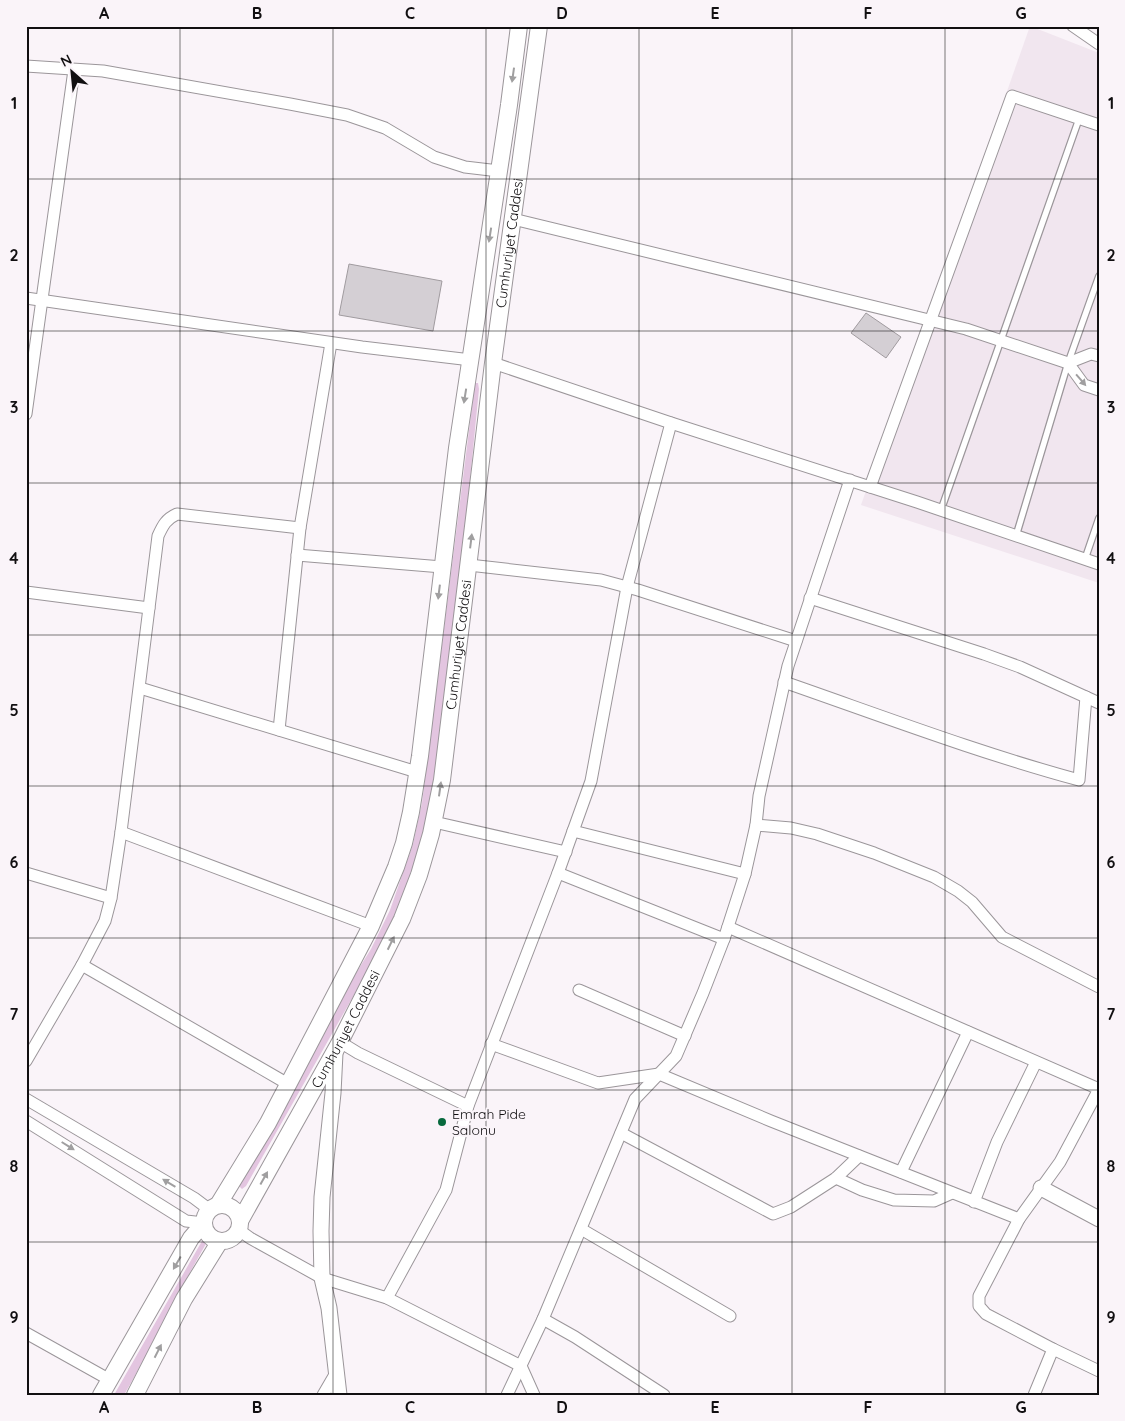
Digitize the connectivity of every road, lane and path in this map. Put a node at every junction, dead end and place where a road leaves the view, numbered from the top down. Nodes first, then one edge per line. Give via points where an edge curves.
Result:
1 (519, 26) edge
2 (539, 26) edge
3 (1073, 26) edge
4 (1099, 44) edge
5 (26, 66) edge
6 (74, 70) junction
7 (1079, 118) junction
8 (1099, 125) edge
9 (499, 171) junction
10 (512, 219) junction
11 (1099, 276) edge
12 (26, 298) edge
13 (43, 300) junction
14 (931, 320) junction
15 (1001, 340) junction
16 (331, 343) junction
17 (1099, 356) edge
18 (471, 360) junction
19 (493, 363) junction
20 (1068, 363) junction
21 (1099, 390) edge
22 (26, 414) edge
23 (671, 422) junction
24 (850, 480) junction
25 (870, 487) junction
26 (941, 510) junction
27 (1099, 518) edge
28 (300, 528) junction
29 (1016, 536) junction
30 (297, 555) junction
31 (1085, 559) junction
32 (1099, 564) edge
33 (469, 565) junction
34 (442, 567) junction
35 (627, 587) junction
36 (26, 592) edge
37 (810, 598) junction
38 (149, 608) junction
39 (796, 641) junction
40 (784, 682) junction
41 (140, 688) junction
42 (1086, 697) junction
43 (1099, 703) edge
44 (279, 730) junction
45 (417, 772) junction
46 (434, 822) junction
47 (756, 825) junction
48 (573, 831) junction
49 (121, 832) junction
50 (566, 852) junction
51 (558, 872) junction
52 (26, 873) edge
53 (746, 874) junction
54 (111, 898) junction
55 (371, 926) junction
56 (728, 927) junction
57 (724, 940) junction
58 (82, 965) junction
59 (1099, 987) edge
60 (580, 990) dead end
61 (968, 1032) junction
62 (685, 1036) junction
63 (491, 1044) junction
64 (338, 1047) junction
65 (26, 1061) edge
66 (1036, 1062) junction
67 (659, 1074) junction
68 (288, 1084) junction
69 (1099, 1089) edge
70 (26, 1099) edge
71 (468, 1106) junction
72 (26, 1121) edge
73 (621, 1133) junction
74 (859, 1156) junction
75 (900, 1172) junction
76 (836, 1178) junction
77 (1042, 1188) junction
78 (952, 1193) junction
79 (974, 1202) junction
80 (211, 1213) junction
81 (1019, 1219) junction
82 (1099, 1219) edge
83 (239, 1226) junction
84 (581, 1229) junction
85 (220, 1241) junction
86 (322, 1278) junction
87 (387, 1298) junction
88 (730, 1316) dead end
89 (543, 1319) junction
90 (26, 1333) edge
91 (1052, 1349) junction
92 (521, 1366) junction
93 (1099, 1370) edge
94 (337, 1371) junction
95 (110, 1380) junction
96 (101, 1395) edge
97 (135, 1395) edge
98 (323, 1395) edge
99 (339, 1395) edge
100 (507, 1395) edge
101 (534, 1395) edge
102 (664, 1395) edge
103 (1034, 1395) edge

1 -> 9 main road, Cumhuriyet Caddesi
2 - 10 main road, Cumhuriyet Caddesi
3 - 4 street
5 - 6 street
6 - 9 street via 104,71 347,115 385,128 434,157 466,167
6 - 13 street
7 - 8 street
7 - 14 street via 1012,96
7 - 15 lane
9 -> 18 main road, Cumhuriyet Caddesi
10 - 14 street
10 - 19 main road, Cumhuriyet Caddesi
11 - 20 lane
12 - 13 street
13 - 16 street
13 - 22 street
14 - 15 street
14 - 25 street
15 - 20 street
15 - 26 lane
16 - 18 street
16 - 28 street
17 - 20 street via 1091,354
18 - 19 main road
18 -> 34 main road, Cumhuriyet Caddesi
19 - 23 street
33 -> 19 main road, Cumhuriyet Caddesi
20 -> 21 street via 1084,385
20 - 29 lane
23 - 24 street
23 - 35 street
24 - 25 street
24 - 37 street
25 - 26 street
26 - 29 street
27 - 31 lane
28 - 30 street
28 - 38 street via 177,514 169,518 158,536
29 - 31 street
30 - 34 street
30 - 44 street
31 - 32 street
33 - 35 street via 601,580
46 -> 33 main road, Cumhuriyet Caddesi
34 -> 45 main road, Cumhuriyet Caddesi
35 - 39 street
35 - 48 street via 591,780
36 - 38 street
37 - 39 street
37 - 42 street via 984,654
38 - 41 street
39 - 40 street
40 - 42 street via 956,742 1079,780
40 - 47 street via 759,796
41 - 44 street
41 - 49 street
42 - 43 street
44 - 45 street
45 - 55 main road, Cumhuriyet Caddesi via 404,843
46 - 50 street
64 -> 46 main road, Cumhuriyet Caddesi via 402,919
47 - 53 street
47 - 59 street via 817,834 934,877 972,902 1002,937
48 - 50 street
48 - 53 street
49 - 54 street
49 - 55 street
50 - 51 street
51 - 57 street
51 - 63 street
52 - 54 street
53 - 56 street
54 - 58 street via 106,920
55 - 68 main road, Cumhuriyet Caddesi
56 - 57 street
56 - 61 street
57 - 62 street
58 - 65 street
58 - 68 street
60 - 62 street
61 - 66 street
61 - 75 street
62 - 67 street via 676,1056
63 - 67 street via 598,1083
63 - 71 street
64 - 71 street via 358,1052
83 -> 64 main road, Cumhuriyet Caddesi
64 - 86 street via 322,1197
66 - 69 street
66 - 79 street via 997,1142
67 - 73 street via 635,1099
67 - 74 street
68 - 80 main road, Cumhuriyet Caddesi via 268,1124
69 - 77 street via 1060,1162
80 -> 70 street via 194,1198
71 - 87 street via 446,1190
72 -> 80 street via 186,1221
73 - 76 street via 774,1214 791,1208
73 - 84 street
74 - 75 street
74 - 76 street
75 - 78 street
76 - 78 street via 894,1200 934,1201
77 - 81 street
77 - 82 street
78 - 79 street
79 - 81 street
80 - 83 main road via 228,1206 239,1216
80 - 85 main road via 206,1232
80 -> 95 main road, Cumhuriyet Caddesi via 191,1238
81 - 91 street via 978,1296 979,1306 986,1314
83 - 85 main road, Cumhuriyet Caddesi via 232,1238
83 - 86 street
84 - 88 street
84 - 89 street
97 -> 85 main road, Cumhuriyet Caddesi via 184,1299
86 - 87 street
86 - 94 street
87 - 92 street
89 - 92 street
89 - 102 street
90 - 95 street
91 - 93 street
91 - 103 street
92 - 100 street
92 - 101 street
94 - 98 street
94 - 99 street
95 - 96 main road, Cumhuriyet Caddesi

